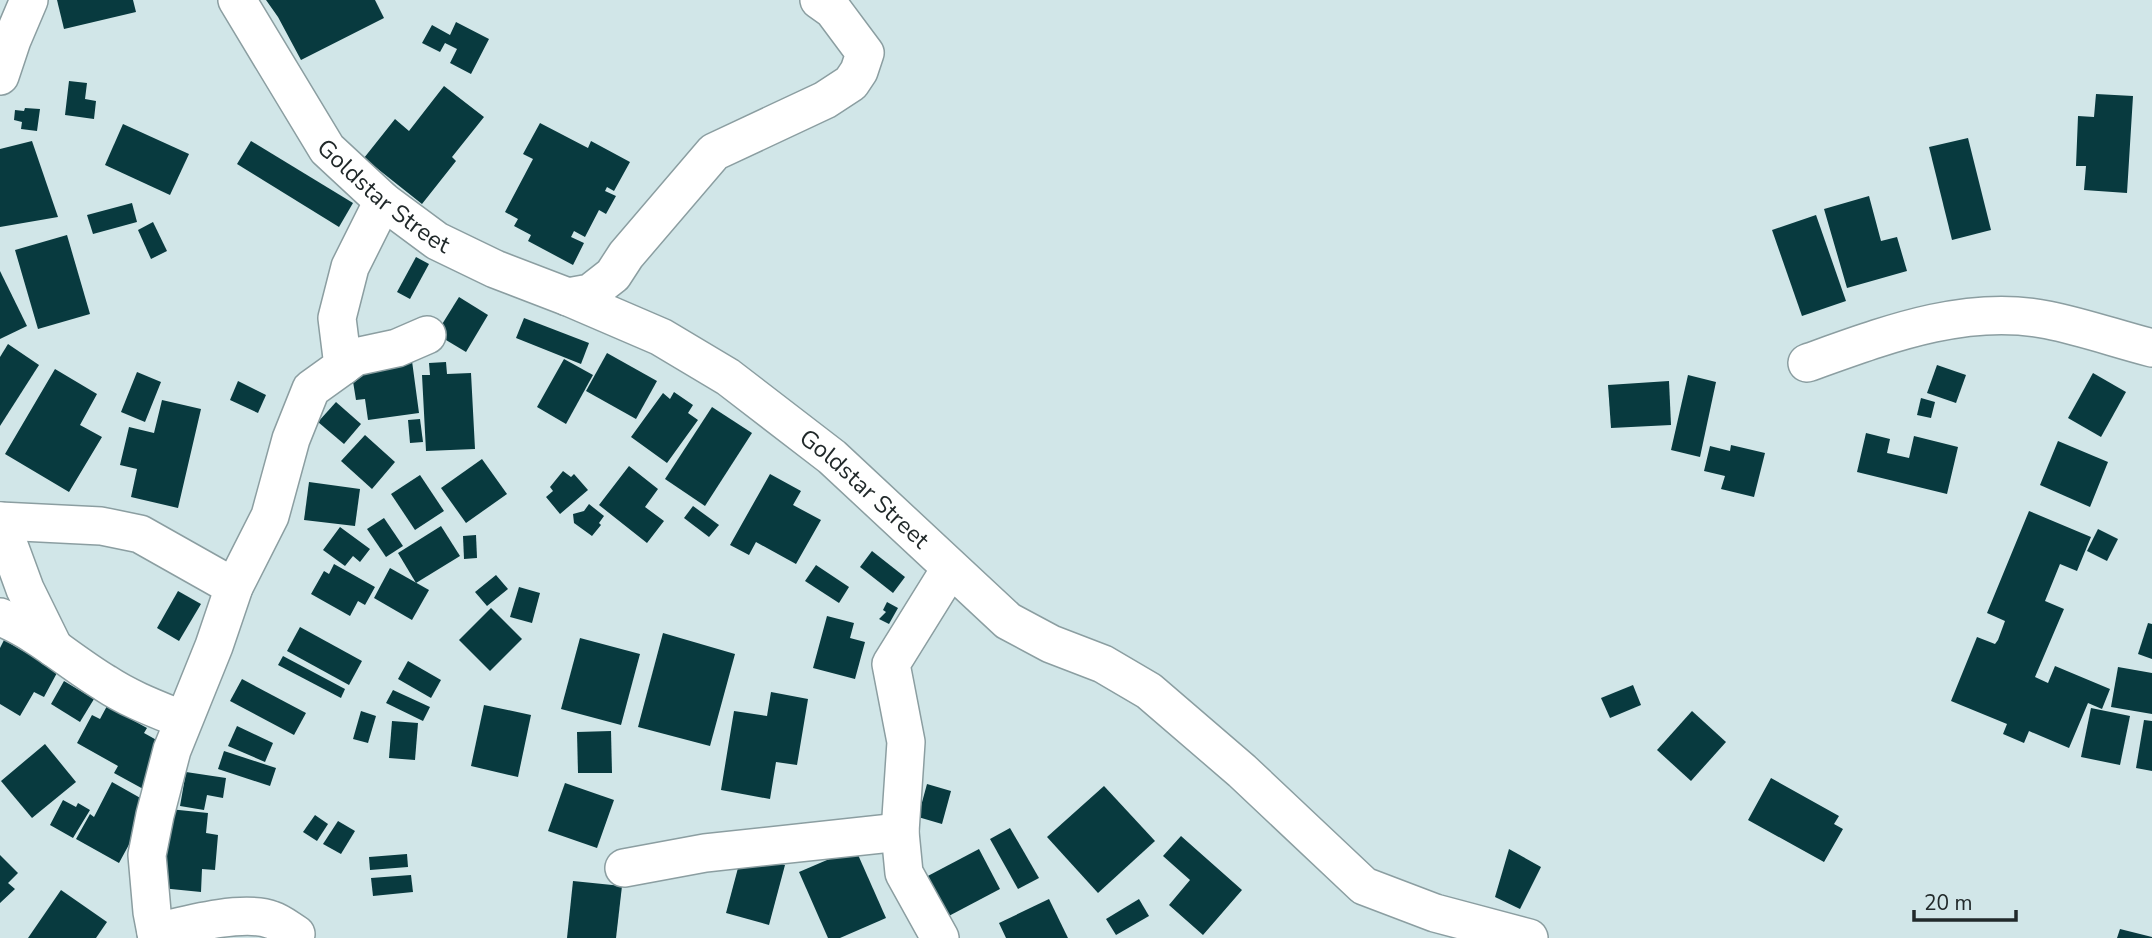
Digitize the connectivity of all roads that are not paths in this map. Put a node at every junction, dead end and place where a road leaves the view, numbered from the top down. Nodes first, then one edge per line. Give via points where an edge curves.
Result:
1 (29, 0) edge
2 (237, 0) edge
3 (819, 0) edge
4 (0, 76) edge
5 (383, 201) junction
6 (568, 297) junction
7 (426, 335) dead end
8 (2152, 348) edge
9 (1807, 363) dead end
10 (343, 366) junction
11 (0, 521) edge
12 (950, 569) junction
13 (234, 587) junction
14 (0, 617) edge
15 (54, 648) junction
16 (183, 720) junction
17 (900, 832) junction
18 (624, 868) dead end
19 (296, 934) dead end
20 (157, 935) edge
21 (940, 938) edge
22 (1529, 938) edge

1 - 4 street
2 - 5 street, Goldstar Street via 327,149
3 - 6 street via 833,10 865,52 851,83 714,152 612,275 590,293
5 - 6 street, Goldstar Street via 437,241
5 - 10 street via 350,267 337,318
6 - 12 street, Goldstar Street via 661,337 728,377 832,457
7 - 10 street via 397,348 355,357
8 - 9 street via 2046,319 1976,317 1927,324
10 - 13 street via 312,389 291,439 270,516
11 - 13 street via 100,526 140,534
11 - 15 street via 25,589
12 - 17 street via 891,664 906,742
12 - 22 street, Goldstar Street via 1008,621 1103,664 1149,691 1364,886
13 - 16 street
14 - 15 street
15 - 16 street via 105,684
16 - 20 street via 147,855
17 - 18 street via 705,853
17 - 21 street via 904,873
19 - 20 street via 271,919 240,917

